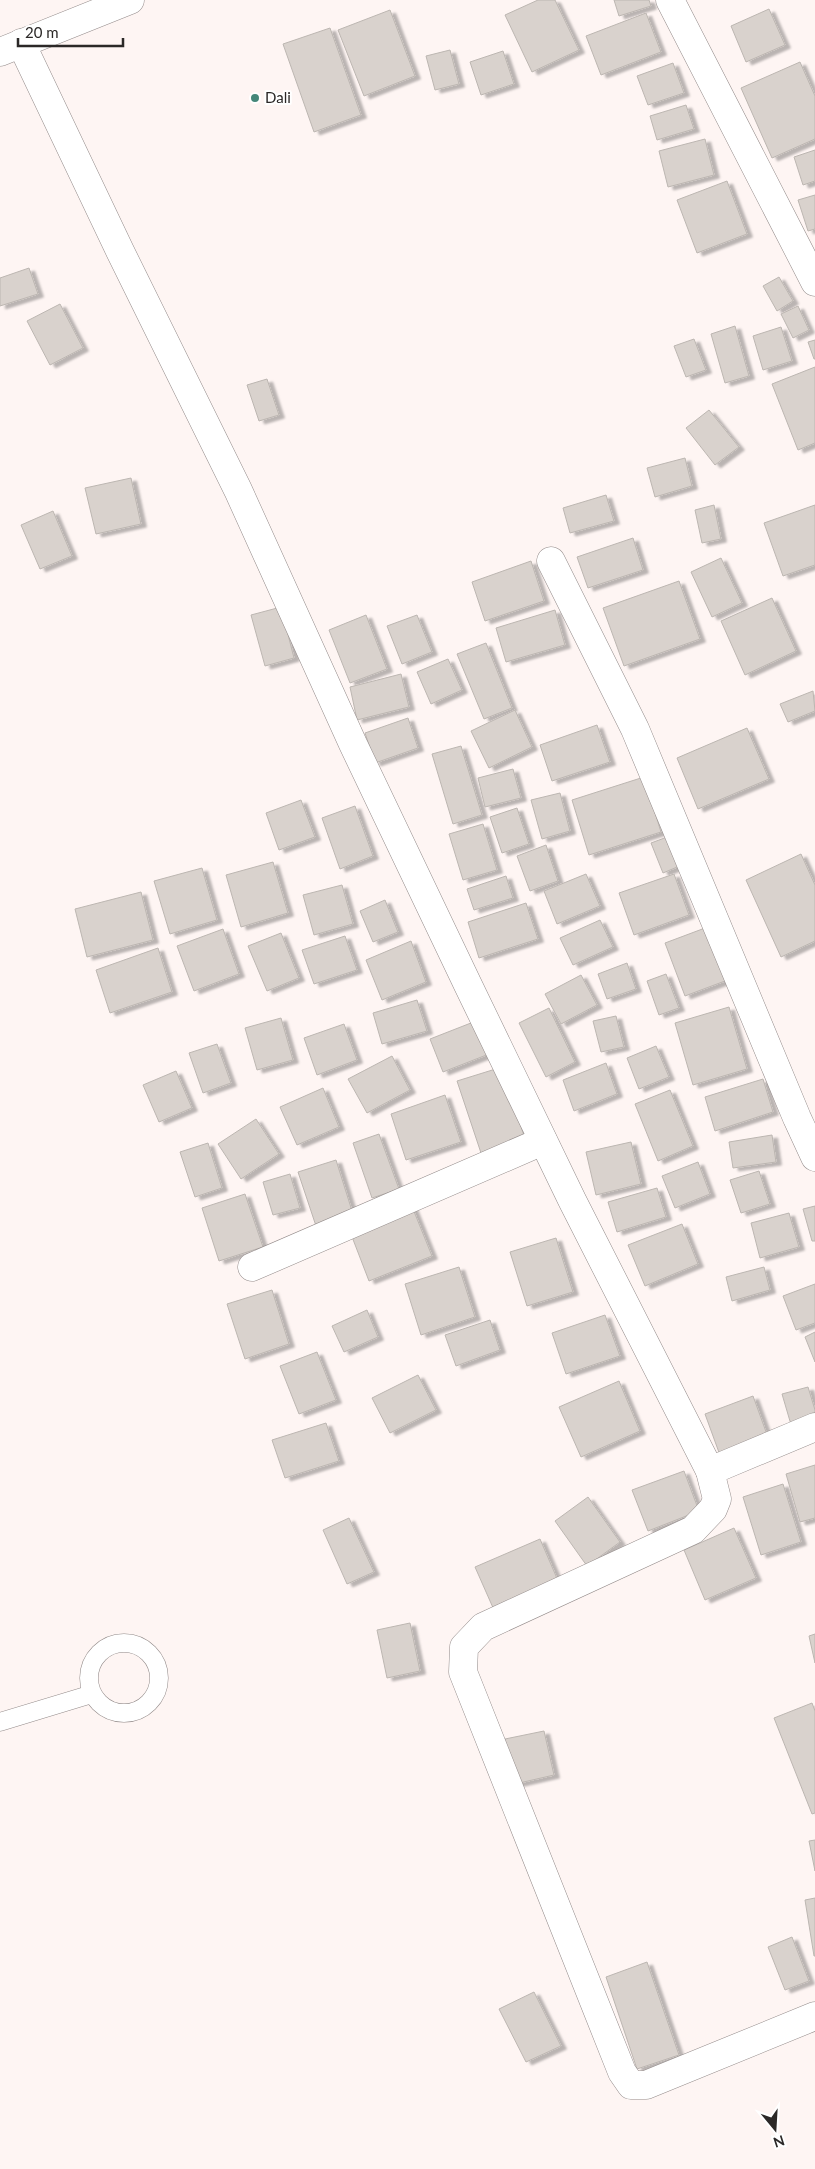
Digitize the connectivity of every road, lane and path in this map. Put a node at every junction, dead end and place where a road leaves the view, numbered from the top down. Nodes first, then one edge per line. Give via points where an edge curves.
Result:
1 (130, 0) edge
2 (670, 0) edge
3 (11, 47) edge
4 (815, 282) edge
5 (551, 561) dead end
6 (543, 1141) junction
7 (815, 1157) edge
8 (252, 1267) dead end
9 (815, 1427) edge
10 (710, 1471) junction
11 (92, 1694) junction
12 (0, 1722) edge
13 (815, 2016) edge

1 - 3 street
2 - 4 street
3 - 6 street via 120,251 238,490 353,744
5 - 7 street via 635,729
6 - 8 street
6 - 10 street
9 - 10 street
10 - 13 street via 717,1499 713,1509 693,1530 483,1627 464,1647 463,1672 622,2072 631,2085 646,2085
11 - 11 lane via 109,1711 121,1714 143,1708 152,1701 160,1681 154,1660 138,1646 126,1643 103,1650 89,1670
11 - 12 lane

